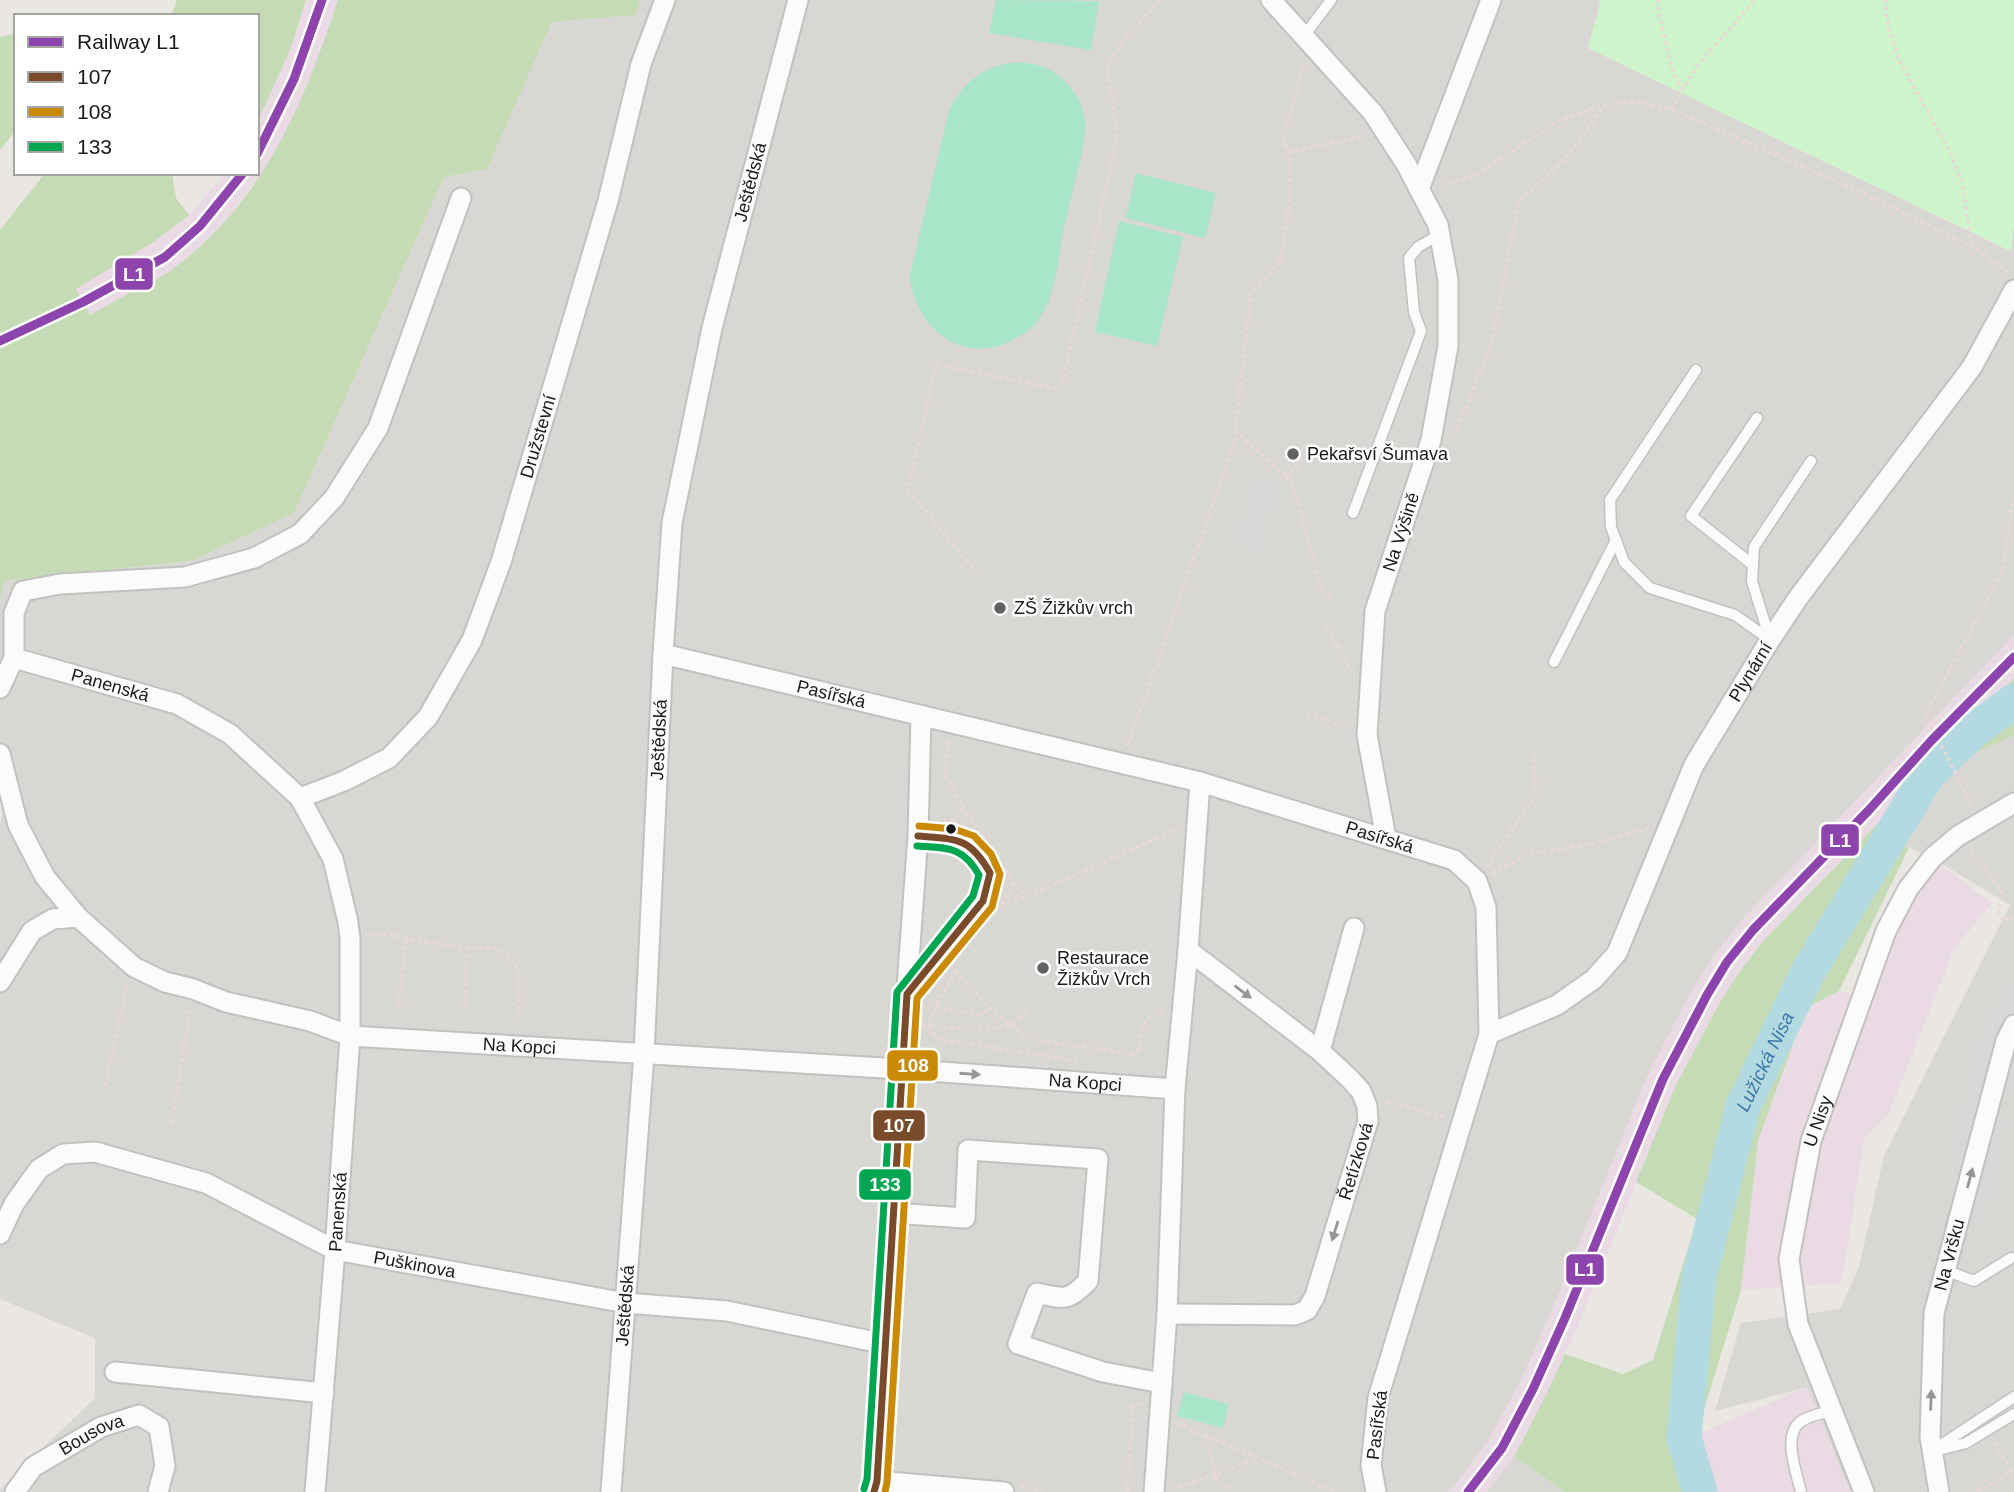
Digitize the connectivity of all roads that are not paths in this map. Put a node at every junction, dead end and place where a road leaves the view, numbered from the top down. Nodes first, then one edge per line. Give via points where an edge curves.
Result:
1 (665, 0) edge
2 (797, 0) edge
3 (1271, 0) edge
4 (1331, 0) edge
5 (1491, 0) edge
6 (1307, 40) junction
7 (1419, 189) junction
8 (461, 198) dead end
9 (1439, 235) junction
10 (2014, 290) edge
11 (1696, 370) dead end
12 (1757, 418) dead end
13 (1811, 461) dead end
14 (1353, 513) dead end
15 (1616, 540) junction
16 (1753, 565) junction
17 (1770, 640) junction
18 (663, 654) junction
19 (14, 659) junction
20 (1554, 662) dead end
21 (0, 688) edge
22 (921, 716) junction
23 (0, 754) edge
24 (1200, 782) junction
25 (300, 797) junction
26 (2014, 803) edge
27 (918, 836) junction
28 (1386, 838) junction
29 (78, 917) junction
30 (1354, 928) dead end
31 (1188, 950) junction
32 (0, 982) edge
33 (907, 994) junction
34 (2014, 1025) edge
35 (1489, 1034) junction
36 (350, 1037) junction
37 (1320, 1051) junction
38 (644, 1054) junction
39 (901, 1069) junction
40 (1175, 1089) junction
41 (893, 1213) junction
42 (0, 1234) edge
43 (335, 1250) junction
44 (2011, 1258) dead end
45 (1945, 1270) junction
46 (626, 1303) junction
47 (1167, 1314) junction
48 (885, 1344) junction
49 (115, 1372) dead end
50 (1154, 1381) junction
51 (324, 1393) junction
52 (2014, 1397) edge
53 (1832, 1410) junction
54 (2014, 1414) edge
55 (2014, 1427) edge
56 (1990, 1429) junction
57 (1932, 1451) junction
58 (876, 1486) edge
59 (1006, 1490) edge
60 (15, 1492) edge
61 (158, 1492) edge
62 (315, 1492) edge
63 (611, 1492) edge
64 (1160, 1492) edge
65 (1376, 1492) edge
66 (1801, 1492) edge
67 (1864, 1492) edge
68 (1939, 1492) edge

1 - 25 street, Družstevní via 641,64 608,201 500,562 472,640 428,717 388,758
2 - 18 street, Ještědská via 712,328 672,523
3 - 6 street, Na Výšině
4 - 6 lane
5 - 7 street
6 - 7 street, Na Výšině via 1373,113
7 - 9 street, Na Výšině
8 - 19 street via 378,428 334,498 300,534 254,558 185,577 60,584 23,591 14,613
9 - 14 lane via 1409,258 1414,312 1421,331
9 - 28 street, Na Výšině via 1448,280 1448,346 1431,440 1375,611 1367,735
10 - 17 street, Plynární via 1972,367
11 - 15 lane via 1610,500
12 - 16 lane via 1691,516
13 - 16 lane via 1754,547
15 - 17 lane via 1624,562 1650,588 1735,615
15 - 20 lane
16 - 17 lane via 1752,581
17 - 35 street, Plynární via 1694,765 1617,953 1594,979 1557,1005
18 - 22 street, Pasířská
18 - 38 street, Ještědská
19 - 21 street
19 - 25 street, Panenská via 177,704 230,734
22 - 24 street, Pasířská
22 - 27 street
23 - 29 street, Na Kopci via 18,825 45,877
24 - 28 street, Pasířská
24 - 31 street
25 - 36 street, Panenská via 333,859 348,922
26 - 53 street, U Nisy via 1958,836 1932,858 1908,889 1886,931 1811,1141 1789,1259 1798,1324
27 - 33 street
27 - 33 lane via 969,844 990,873 983,901
28 - 35 street, Pasířská via 1454,860 1477,881 1486,907
29 - 32 street via 53,919 32,931
29 - 36 street, Na Kopci via 134,967 165,982 310,1021
30 - 37 street
31 -> 37 street, Řetízková
31 - 40 street
33 - 39 street
45 -> 34 street, Na Vršku
35 - 65 street, Pasířská via 1378,1398 1371,1465
36 - 38 street, Na Kopci
36 - 43 street, Panenská
37 -> 47 street, Řetízková via 1361,1091 1368,1121 1307,1310 1295,1315
38 - 39 street, Na Kopci
38 - 46 street, Ještědská
39 -> 40 street, Na Kopci
39 - 41 street
40 - 47 street
41 - 48 street
41 - 50 street via 965,1217 968,1150 1098,1159 1088,1281 1064,1299 1037,1293 1018,1344 1103,1371
42 - 43 street, Puškinova via 39,1169 63,1154 95,1152 206,1183
43 - 46 street, Puškinova
43 - 51 street, Panenská
44 - 45 lane via 1974,1280
57 -> 45 street, Na Vršku via 1934,1313
46 - 48 street, Puškinova via 727,1311
46 - 63 street, Ještědská
47 - 50 street
48 - 58 street
49 - 51 street
50 - 64 street
51 - 62 street, Panenská
52 - 57 lane
53 - 66 lane via 1801,1421 1794,1429 1793,1460
53 - 67 street, U Nisy
54 - 56 lane
55 - 56 lane
56 - 57 lane via 1966,1443
57 - 68 street, Na Vršku
58 - 59 street
60 - 61 street, Bousova via 33,1467 101,1427 139,1415 159,1427 165,1466

